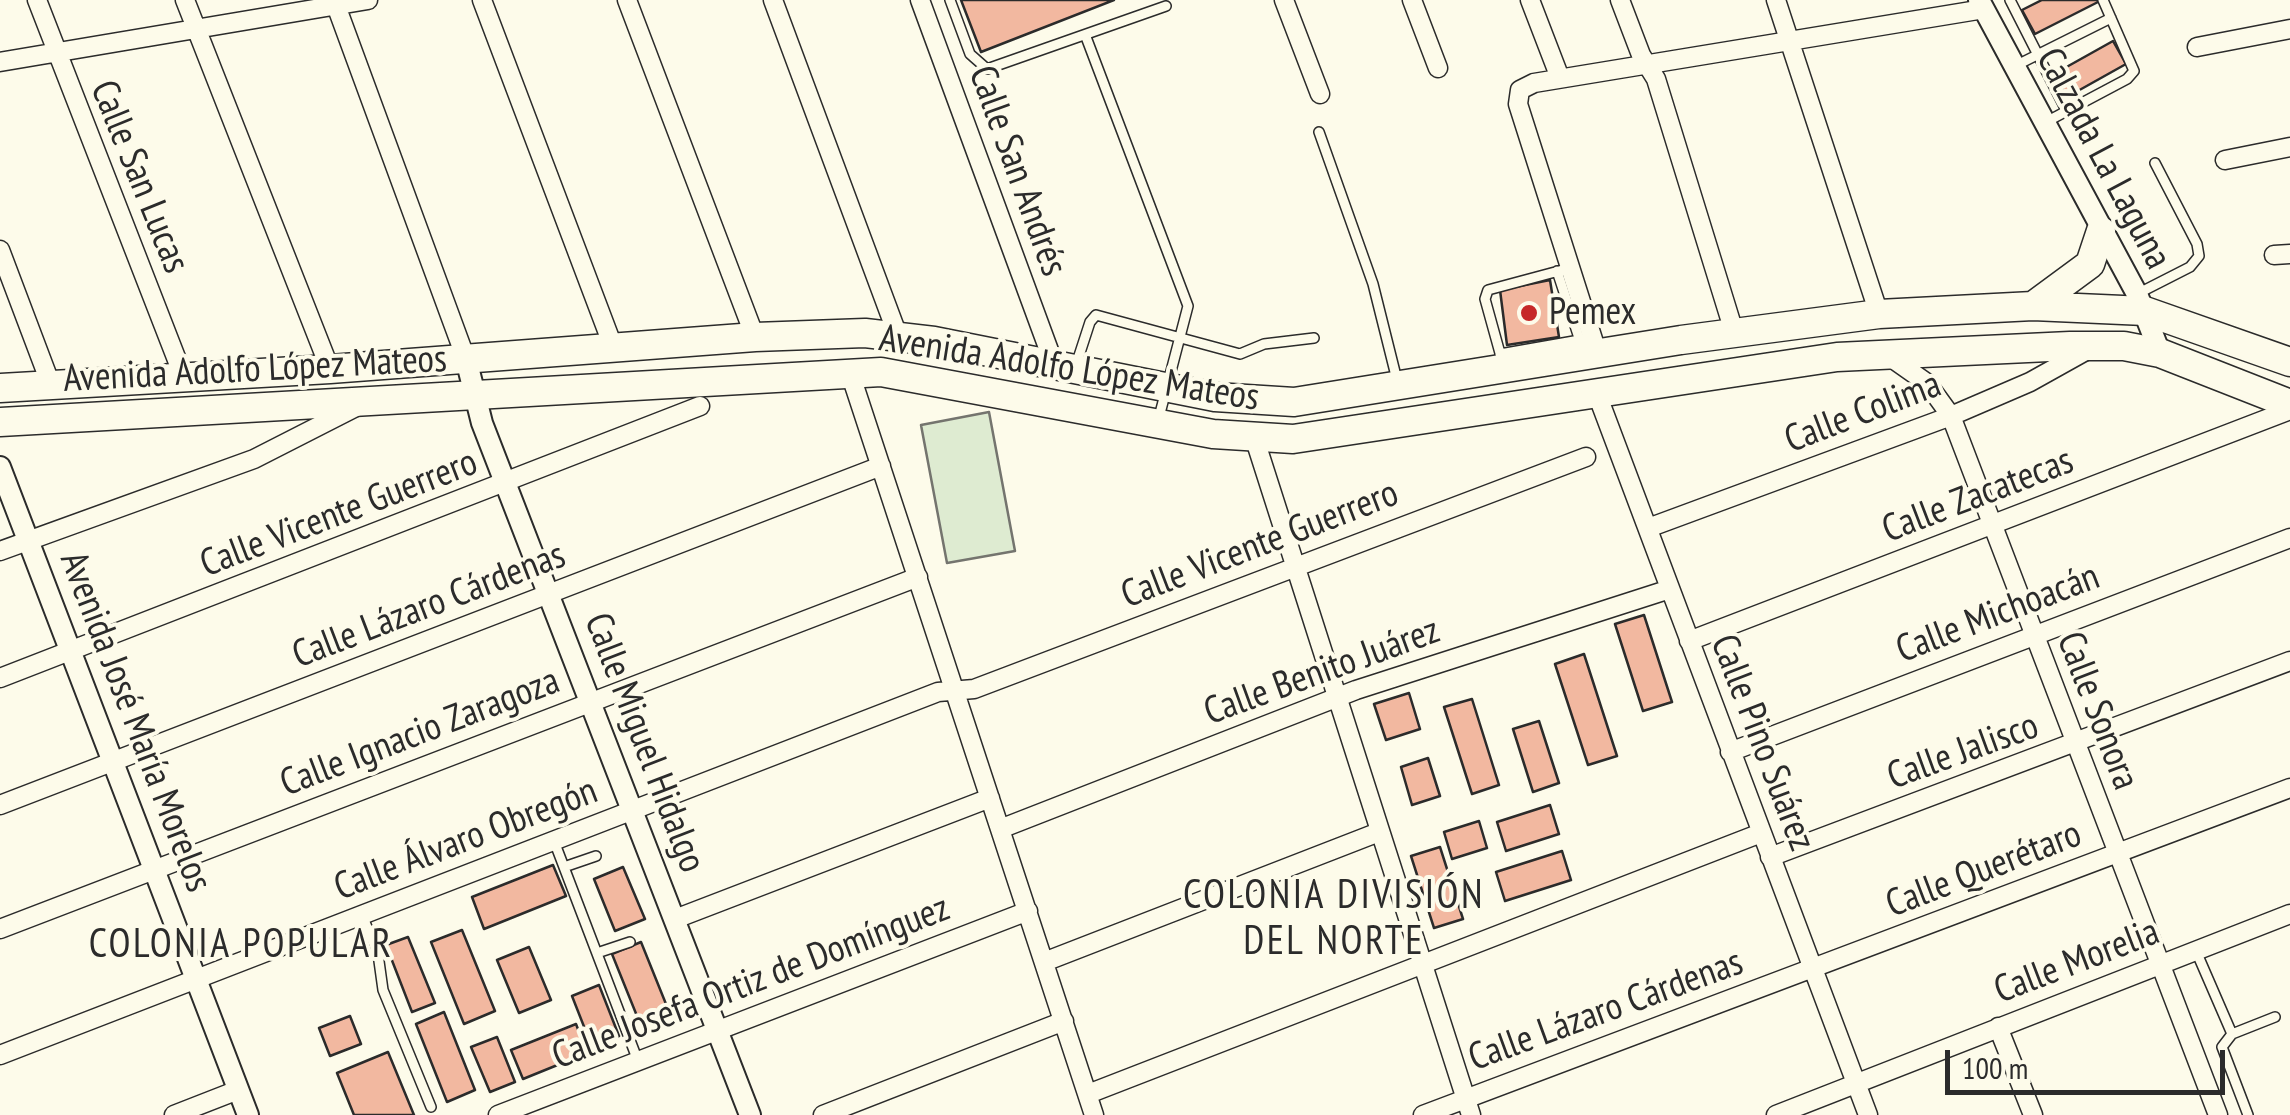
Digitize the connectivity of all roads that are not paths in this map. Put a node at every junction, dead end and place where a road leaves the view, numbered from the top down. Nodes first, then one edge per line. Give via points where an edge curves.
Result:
1 (36, 0) edge
2 (185, 0) edge
3 (368, 0) edge
4 (482, 0) edge
5 (627, 0) edge
6 (773, 0) edge
7 (920, 0) edge
8 (950, 0) edge
9 (1284, 0) edge
10 (1412, 0) edge
11 (1530, 0) edge
12 (1620, 0) edge
13 (1776, 0) edge
14 (2010, 0) edge
15 (2103, 0) edge
16 (335, 3) edge
17 (1982, 5) edge
18 (1166, 6) dead end
19 (2112, 18) junction
20 (195, 28) junction
21 (2290, 29) edge
22 (1086, 36) junction
23 (1789, 41) junction
24 (2197, 48) dead end
25 (54, 51) junction
26 (2037, 56) junction
27 (0, 62) edge
28 (1647, 64) junction
29 (2013, 67) junction
30 (1438, 68) dead end
31 (1560, 78) junction
32 (1320, 94) dead end
33 (2067, 112) junction
34 (2044, 123) junction
35 (1319, 132) dead end
36 (2290, 147) edge
37 (2225, 160) dead end
38 (2155, 164) dead end
39 (2101, 231) junction
40 (0, 250) edge
41 (1563, 270) junction
42 (2141, 302) junction
43 (2033, 306) junction
44 (1879, 314) junction
45 (1735, 334) junction
46 (754, 336) junction
47 (898, 336) junction
48 (1314, 338) dead end
49 (1180, 340) junction
50 (1681, 340) junction
51 (2095, 346) junction
52 (1589, 348) junction
53 (614, 349) junction
54 (1884, 354) junction
55 (2160, 354) junction
56 (466, 360) junction
57 (1502, 362) junction
58 (2290, 362) edge
59 (1064, 366) junction
60 (330, 369) junction
61 (850, 373) junction
62 (184, 378) junction
63 (1690, 381) junction
64 (51, 385) junction
65 (1168, 387) junction
66 (1398, 387) junction
67 (0, 388) edge
68 (1597, 394) junction
69 (474, 395) junction
70 (367, 401) junction
71 (700, 406) dead end
72 (2290, 407) edge
73 (1950, 416) junction
74 (0, 422) edge
75 (1158, 422) junction
76 (1255, 440) junction
77 (1586, 456) dead end
78 (880, 466) junction
79 (0, 467) edge
80 (507, 485) junction
81 (1992, 526) junction
82 (1648, 528) junction
83 (2290, 538) edge
84 (28, 541) junction
85 (0, 552) edge
86 (1292, 567) junction
87 (918, 577) junction
88 (1670, 589) junction
89 (550, 594) junction
90 (2032, 636) junction
91 (1689, 641) junction
92 (70, 650) junction
93 (2290, 661) edge
94 (0, 678) edge
95 (956, 691) junction
96 (1337, 697) junction
97 (592, 703) junction
98 (2076, 745) junction
99 (1730, 752) junction
100 (113, 761) junction
101 (2290, 788) edge
102 (990, 798) junction
103 (0, 805) edge
104 (633, 810) junction
105 (1000, 829) junction
106 (1378, 832) junction
107 (1761, 833) junction
108 (554, 841) junction
109 (2119, 854) junction
110 (596, 856) dead end
111 (1770, 857) junction
112 (564, 867) junction
113 (154, 868) junction
114 (1028, 911) junction
115 (2290, 914) edge
116 (362, 915) junction
117 (675, 919) junction
118 (0, 929) edge
119 (630, 942) dead end
120 (2196, 950) junction
121 (597, 953) junction
122 (1044, 962) junction
123 (1423, 964) junction
124 (2161, 964) junction
125 (1813, 968) junction
126 (196, 979) junction
127 (2276, 1017) dead end
128 (1064, 1021) junction
129 (1998, 1027) junction
130 (718, 1030) junction
131 (2232, 1034) junction
132 (0, 1056) edge
133 (638, 1061) junction
134 (1855, 1082) junction
135 (238, 1090) junction
136 (1088, 1094) junction
137 (431, 1106) dead end
138 (1468, 1106) edge
139 (174, 1115) edge
140 (248, 1115) edge
141 (498, 1115) edge
142 (750, 1115) edge
143 (824, 1115) edge
144 (1094, 1115) edge
145 (1422, 1115) edge
146 (1776, 1115) edge
147 (1868, 1115) edge
148 (2033, 1115) edge
149 (2218, 1115) edge
150 (2248, 1115) edge

1 - 25 street, Calle San Lucas
2 - 20 street
3 - 16 street
4 - 53 street
5 - 46 street
6 - 47 street
7 - 59 street, Calle San Andrés
8 - 22 lane via 970,54 982,67
9 - 32 street
10 - 30 street
11 - 31 street
12 - 28 street
13 - 23 street
14 - 26 lane
15 - 19 lane
16 - 20 street
16 - 56 street
17 - 23 street
17 - 29 street, Calzada La Laguna
18 - 22 lane
19 - 26 lane
19 - 33 lane via 2132,75
20 - 25 street
20 - 60 street
21 - 24 street
22 - 49 lane via 1186,301
23 - 28 street
23 - 44 street
25 - 27 street
25 - 62 street, Calle San Lucas
26 - 29 lane
26 - 33 lane
28 - 31 street
28 - 45 street
29 - 34 street, Calzada La Laguna
31 - 41 street via 1520,90 1518,104
33 - 34 lane
34 - 39 street, Calzada La Laguna
35 - 66 lane via 1373,284
36 - 37 street
38 - 42 lane via 2199,256
39 - 42 street, Calzada La Laguna
39 - 43 main road via 2090,264
40 - 64 street
41 - 52 street
41 - 57 lane via 1498,284 1486,294
42 - 43 main road, Avenida Adolfo López Mateos
42 - 55 street, Calzada La Laguna
42 - 58 main road, Avenida Adolfo López Mateos
43 - 44 main road, Avenida Adolfo López Mateos
44 - 45 main road, Avenida Adolfo López Mateos
45 - 50 main road, Avenida Adolfo López Mateos
46 - 47 main road, Avenida Adolfo López Mateos
46 - 53 main road, Avenida Adolfo López Mateos
47 - 59 main road, Avenida Adolfo López Mateos
48 - 49 lane via 1240,354
49 - 59 lane via 1096,315
49 - 65 lane
50 - 52 main road, Avenida Adolfo López Mateos
50 - 63 main road
51 - 54 main road, Avenida Adolfo López Mateos
51 - 55 main road, Avenida Adolfo López Mateos
51 - 73 street, Calle Colima
52 - 57 main road, Avenida Adolfo López Mateos
53 - 56 main road, Avenida Adolfo López Mateos
54 - 63 main road, Avenida Adolfo López Mateos
54 - 73 street, Calle Sonora via 1927,383
55 - 72 main road, Avenida Adolfo López Mateos
56 - 60 main road, Avenida Adolfo López Mateos
56 - 69 street, Calle Miguel Hidalgo
57 - 66 main road, Avenida Adolfo López Mateos
59 - 65 main road, Avenida Adolfo López Mateos
60 - 62 main road, Avenida Adolfo López Mateos
61 - 69 main road, Avenida Adolfo López Mateos
61 - 75 main road, Avenida Adolfo López Mateos via 904,374
61 - 78 street
62 - 64 main road, Avenida Adolfo López Mateos
63 - 68 main road, Avenida Adolfo López Mateos
64 - 67 main road, Avenida Adolfo López Mateos
65 - 66 main road, Avenida Adolfo López Mateos via 1260,402
65 - 75 lane
68 - 76 main road, Avenida Adolfo López Mateos
68 - 82 street, Calle Pino Suárez
69 - 70 main road, Avenida Adolfo López Mateos
69 - 80 street, Calle Miguel Hidalgo
70 - 74 main road, Avenida Adolfo López Mateos
70 - 84 street via 297,441
71 - 80 street, Calle Vicente Guerrero
72 - 81 street, Calle Zacatecas
73 - 81 street, Calle Sonora
73 - 82 street, Calle Colima
75 - 76 main road, Avenida Adolfo López Mateos
76 - 86 street
77 - 86 street, Calle Vicente Guerrero
78 - 87 street
78 - 89 street, Calle Lázaro Cárdenas
79 - 84 street, Avenida José María Morelos
80 - 89 street, Calle Miguel Hidalgo
80 - 92 street, Calle Vicente Guerrero
81 - 90 street, Calle Sonora
81 - 91 street, Calle Zacatecas
82 - 88 street, Calle Pino Suárez
83 - 90 street, Calle Michoacán
84 - 85 street
84 - 92 street, Avenida José María Morelos
86 - 95 street, Calle Vicente Guerrero
86 - 96 street
87 - 95 street
87 - 97 street, Calle Ignacio Zaragoza
88 - 91 street, Calle Pino Suárez
88 - 96 street, Calle Benito Juárez
89 - 97 street, Calle Miguel Hidalgo
89 - 100 street, Calle Lázaro Cárdenas
90 - 98 street, Calle Sonora
90 - 99 street, Calle Michoacán
91 - 99 street, Calle Pino Suárez
92 - 94 street, Calle Vicente Guerrero
92 - 100 street, Avenida José María Morelos
93 - 98 street, Calle Jalisco
95 - 102 street
95 - 104 street, Calle Álvaro Obregón via 938,692
96 - 105 street, Calle Benito Juárez
96 - 106 street
97 - 104 street, Calle Miguel Hidalgo
97 - 113 street, Calle Ignacio Zaragoza
98 - 109 street, Calle Sonora
98 - 111 street, Calle Jalisco
99 - 107 street, Calle Pino Suárez
100 - 103 street, Calle Lázaro Cárdenas
100 - 113 street, Avenida José María Morelos
101 - 109 street, Calle Querétaro
102 - 105 street
102 - 117 street
104 - 108 street, Calle Álvaro Obregón
104 - 117 street, Calle Miguel Hidalgo
105 - 114 street
106 - 122 street
106 - 123 street
107 - 111 street, Calle Pino Suárez
107 - 123 street
108 - 112 lane
108 - 116 street, Calle Álvaro Obregón
109 - 124 street, Calle Sonora
109 - 125 street, Calle Querétaro
110 - 112 lane
111 - 125 street, Calle Pino Suárez
112 - 121 lane
113 - 118 street, Calle Ignacio Zaragoza
113 - 126 street, Avenida José María Morelos
114 - 122 street
114 - 130 street, Calle Josefa Ortiz de Domínguez
115 - 120 street, Calle Morelia
116 - 126 street, Calle Álvaro Obregón
116 - 137 lane via 383,990
117 - 130 street, Calle Miguel Hidalgo
119 - 121 lane
120 - 124 street, Calle Morelia
120 - 131 lane
121 - 133 lane
122 - 128 street
123 - 136 street
123 - 138 street
124 - 129 street, Calle Morelia
124 - 149 street, Calle Sonora
125 - 134 street, Calle Pino Suárez
125 - 138 street, Calle Lázaro Cárdenas
126 - 132 street, Calle Álvaro Obregón
126 - 135 street, Avenida José María Morelos
127 - 131 lane
128 - 136 street
128 - 143 street
129 - 134 street, Calle Morelia
129 - 148 street
130 - 133 street, Calle Josefa Ortiz de Domínguez
130 - 142 street, Calle Miguel Hidalgo
131 - 150 lane via 2222,1046
133 - 141 street, Calle Josefa Ortiz de Domínguez
134 - 146 street, Calle Morelia
134 - 147 street, Calle Pino Suárez
135 - 139 street
135 - 140 street, Avenida José María Morelos
136 - 144 street
138 - 145 street, Calle Lázaro Cárdenas

